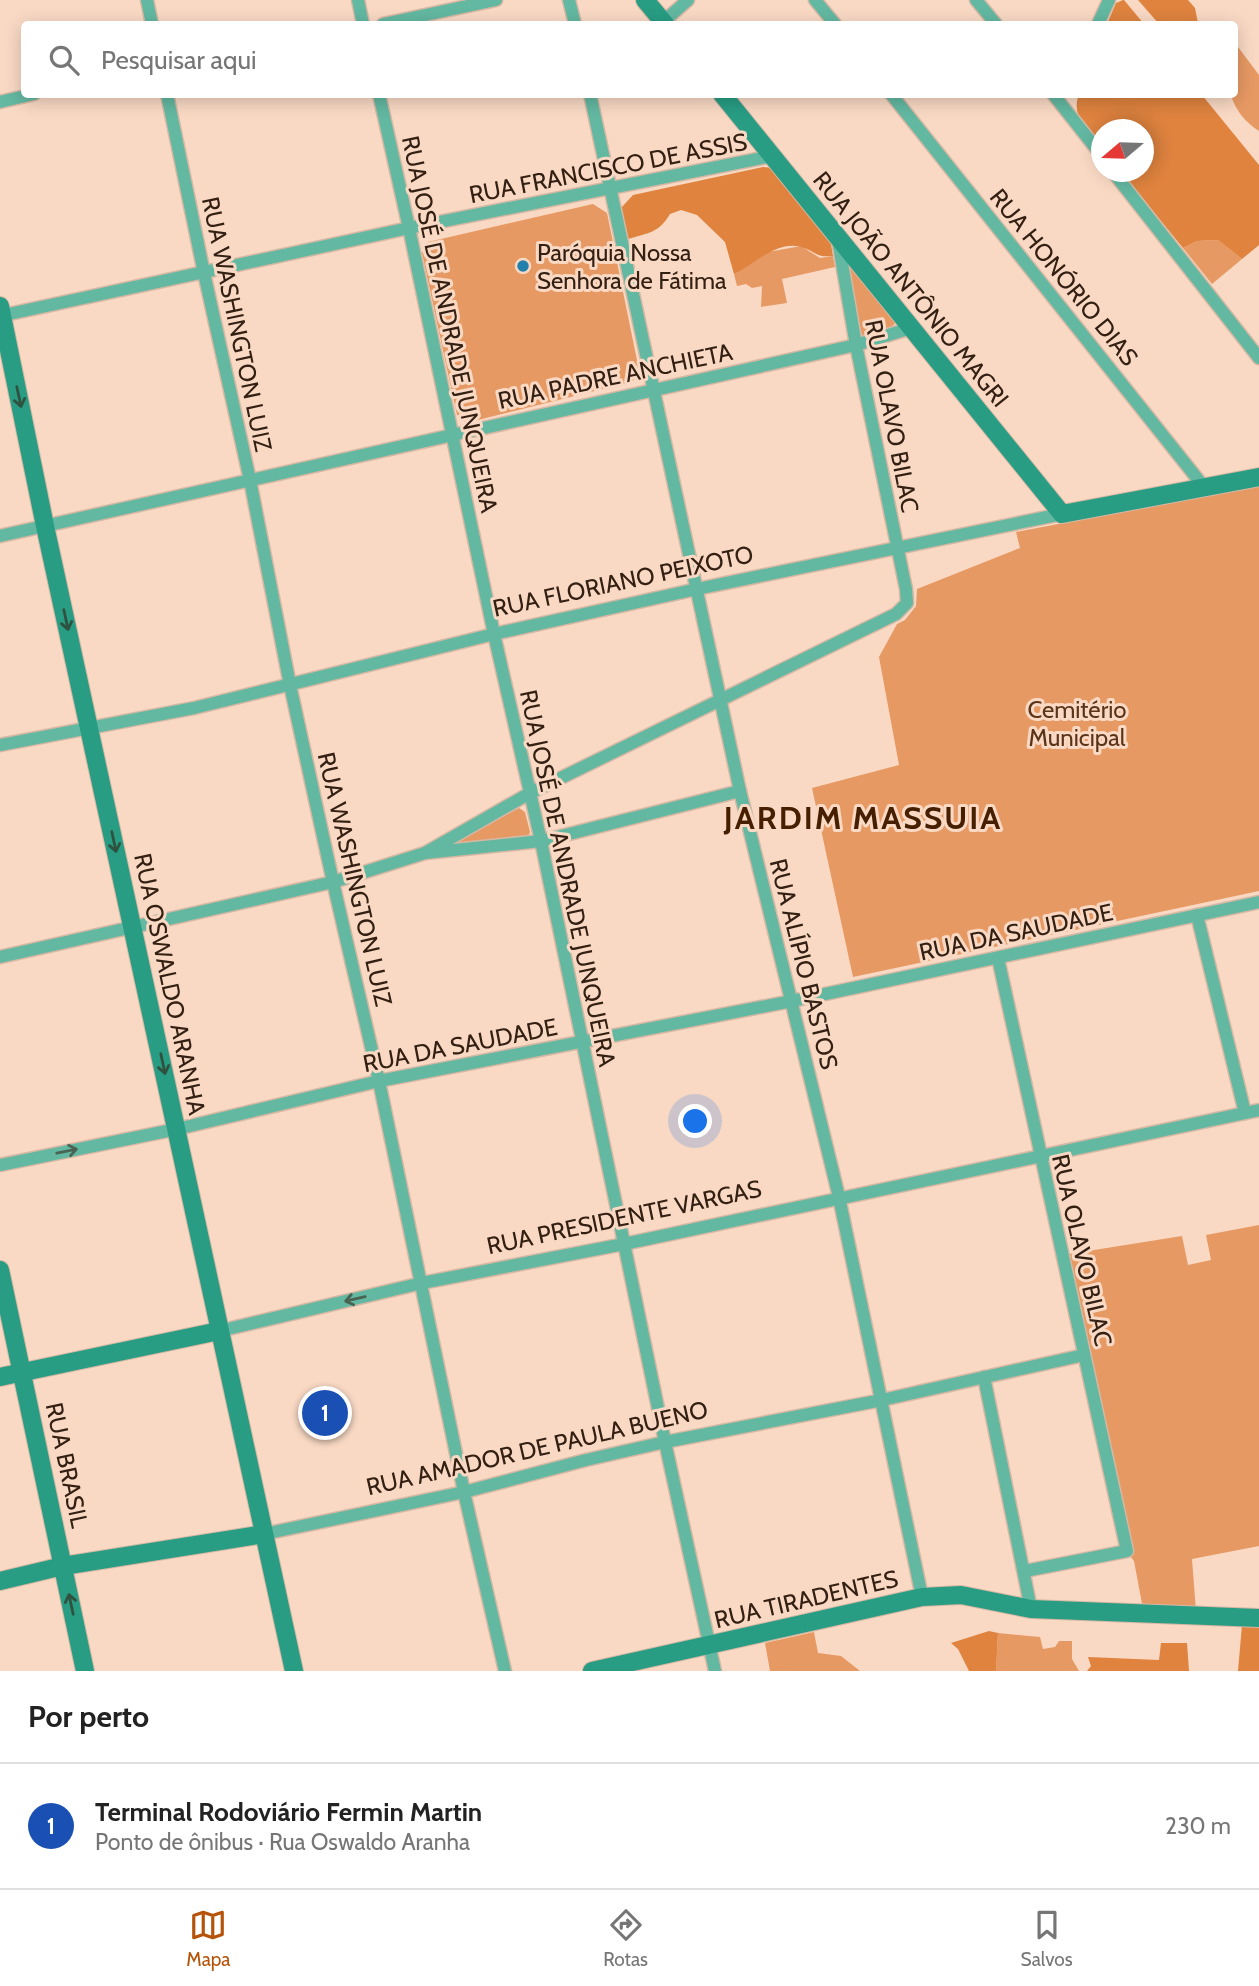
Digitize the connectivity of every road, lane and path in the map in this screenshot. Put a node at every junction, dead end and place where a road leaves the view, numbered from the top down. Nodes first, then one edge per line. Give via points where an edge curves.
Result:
1 (147, 0) edge
2 (358, 0) edge
3 (496, 0) edge
4 (569, 0) edge
5 (645, 0) edge
6 (688, 0) edge
7 (815, 0) edge
8 (976, 0) edge
9 (1109, 0) edge
10 (151, 21) edge
11 (362, 21) edge
12 (397, 21) edge
13 (574, 21) edge
14 (662, 21) edge
15 (666, 21) edge
16 (832, 21) edge
17 (994, 21) edge
18 (1099, 21) edge
19 (21, 97) edge
20 (168, 98) edge
21 (380, 98) edge
22 (591, 98) edge
23 (725, 98) edge
24 (894, 98) edge
25 (1064, 100) edge
26 (0, 102) edge
27 (1091, 141) edge
28 (772, 156) junction
29 (1122, 182) edge
30 (611, 190) junction
31 (409, 228) junction
32 (837, 236) junction
33 (204, 273) junction
34 (1, 313) edge
35 (911, 328) junction
36 (856, 345) junction
37 (1259, 358) edge
38 (653, 389) junction
39 (453, 434) junction
40 (1259, 477) edge
41 (250, 480) junction
42 (1203, 487) junction
43 (1062, 514) junction
44 (45, 526) junction
45 (0, 536) edge
46 (897, 548) junction
47 (697, 589) junction
48 (494, 634) junction
49 (290, 685) junction
50 (722, 701) junction
51 (89, 727) junction
52 (0, 746) edge
53 (740, 791) junction
54 (530, 793) junction
55 (541, 841) junction
56 (425, 853) junction
57 (332, 882) junction
58 (1259, 902) edge
59 (1197, 915) junction
60 (133, 927) junction
61 (0, 957) edge
62 (998, 958) junction
63 (792, 1001) junction
64 (581, 1043) junction
65 (379, 1080) junction
66 (1259, 1110) edge
67 (1245, 1113) junction
68 (177, 1129) junction
69 (1039, 1155) junction
70 (0, 1165) edge
71 (839, 1197) junction
72 (624, 1244) junction
73 (0, 1270) edge
74 (422, 1283) junction
75 (219, 1331) junction
76 (1084, 1355) junction
77 (21, 1372) junction
78 (0, 1377) edge
79 (985, 1377) junction
80 (882, 1399) junction
81 (665, 1442) junction
82 (464, 1492) junction
83 (264, 1534) junction
84 (64, 1566) junction
85 (1025, 1572) junction
86 (0, 1581) edge
87 (922, 1598) junction
88 (1031, 1609) junction
89 (1259, 1618) edge
90 (710, 1647) junction
91 (85, 1671) edge
92 (294, 1671) edge
93 (505, 1671) edge
94 (593, 1671) edge
95 (715, 1671) edge

1 - 10 street
2 - 11 street
3 - 12 street
4 - 13 street
5 - 14 street
6 - 15 street
7 - 16 street
8 - 17 street
9 - 18 street
19 - 26 street
20 - 33 street, RUA WASHINGTON LUIZ
21 - 31 street, RUA JOSÉ DE ANDRADE JUNQUEIRA
22 - 30 street, RUA ALÍPIO BASTOS
23 - 28 street, RUA JOÃO ANTÔNIO MAGRI
24 - 42 street, RUA HONÓRIO DIAS
25 - 27 street
28 - 30 street, RUA FRANCISCO DE ASSIS
28 - 32 street, RUA JOÃO ANTÔNIO MAGRI
29 - 37 street
30 - 31 street, RUA FRANCISCO DE ASSIS
30 - 38 street, RUA ALÍPIO BASTOS
31 - 33 street, RUA FRANCISCO DE ASSIS
31 - 39 street, RUA JOSÉ DE ANDRADE JUNQUEIRA
32 - 35 street, RUA JOÃO ANTÔNIO MAGRI
32 - 36 street, RUA OLAVO BILAC
33 - 34 street, RUA FRANCISCO DE ASSIS
33 - 41 street, RUA WASHINGTON LUIZ
34 -> 44 street, RUA OSWALDO ARANHA
35 - 36 street, RUA PADRE ANCHIETA
35 - 43 street, RUA JOÃO ANTÔNIO MAGRI
36 - 38 street, RUA PADRE ANCHIETA
36 - 46 street, RUA OLAVO BILAC
38 - 39 street, RUA PADRE ANCHIETA
38 - 47 street, RUA ALÍPIO BASTOS
39 - 41 street, RUA PADRE ANCHIETA
39 - 48 street, RUA JOSÉ DE ANDRADE JUNQUEIRA
40 - 42 street, RUA FLORIANO PEIXOTO
41 - 44 street, RUA PADRE ANCHIETA
41 - 49 street, RUA WASHINGTON LUIZ
42 - 43 street, RUA FLORIANO PEIXOTO
43 - 46 street, RUA FLORIANO PEIXOTO
44 - 45 street, RUA PADRE ANCHIETA
44 -> 51 street, RUA OSWALDO ARANHA
46 - 47 street, RUA FLORIANO PEIXOTO
46 - 50 street, RUA OLAVO BILAC via 907,603 896,614
47 - 48 street, RUA FLORIANO PEIXOTO
47 - 50 street, RUA ALÍPIO BASTOS
48 - 49 street, RUA FLORIANO PEIXOTO
48 - 54 street, RUA JOSÉ DE ANDRADE JUNQUEIRA
49 - 51 street, RUA FLORIANO PEIXOTO
49 - 57 street, RUA WASHINGTON LUIZ
50 - 53 street, RUA ALÍPIO BASTOS
50 - 54 street
51 - 52 street, RUA FLORIANO PEIXOTO
51 -> 60 street, RUA OSWALDO ARANHA
53 - 55 street
53 - 63 street, RUA ALÍPIO BASTOS
54 - 55 street, RUA JOSÉ DE ANDRADE JUNQUEIRA
54 - 56 street
55 - 56 street
55 - 64 street, RUA JOSÉ DE ANDRADE JUNQUEIRA
56 - 57 street
57 - 60 street
57 - 65 street, RUA WASHINGTON LUIZ
58 - 59 street, RUA DA SAUDADE
59 - 62 street, RUA DA SAUDADE
59 - 67 street
60 - 61 street
60 -> 68 street, RUA OSWALDO ARANHA
62 - 63 street, RUA DA SAUDADE
62 - 69 street, RUA OLAVO BILAC
63 - 64 street, RUA DA SAUDADE
63 - 71 street, RUA ALÍPIO BASTOS
64 - 65 street, RUA DA SAUDADE
64 - 72 street, RUA JOSÉ DE ANDRADE JUNQUEIRA
65 - 68 street, RUA DA SAUDADE
65 - 74 street, RUA WASHINGTON LUIZ
66 - 67 street, RUA PRESIDENTE VARGAS
67 - 69 street, RUA PRESIDENTE VARGAS
70 -> 68 street, RUA DA SAUDADE
68 - 75 street, RUA OSWALDO ARANHA
69 - 71 street, RUA PRESIDENTE VARGAS
69 - 76 street, RUA OLAVO BILAC
71 - 72 street, RUA PRESIDENTE VARGAS
71 - 80 street, RUA ALÍPIO BASTOS
72 - 74 street, RUA PRESIDENTE VARGAS
72 - 81 street, RUA JOSÉ DE ANDRADE JUNQUEIRA
73 - 77 street, RUA BRASIL
74 -> 75 street, RUA PRESIDENTE VARGAS
74 - 82 street, RUA WASHINGTON LUIZ
75 - 77 street, RUA PRESIDENTE VARGAS
75 - 83 street, RUA OSWALDO ARANHA
76 - 79 street, RUA AMADOR DE PAULA BUENO
76 - 85 street, RUA OLAVO BILAC via 1127,1551
77 - 78 street, RUA PRESIDENTE VARGAS
77 - 84 street, RUA BRASIL
79 - 80 street, RUA AMADOR DE PAULA BUENO
79 - 85 street
80 - 81 street, RUA AMADOR DE PAULA BUENO
80 - 87 street, RUA ALÍPIO BASTOS
81 - 82 street, RUA AMADOR DE PAULA BUENO
81 - 90 street, RUA JOSÉ DE ANDRADE JUNQUEIRA
82 - 83 street, RUA AMADOR DE PAULA BUENO
82 - 93 street, RUA WASHINGTON LUIZ
83 - 84 street, RUA AMADOR DE PAULA BUENO
83 - 92 street, RUA OSWALDO ARANHA
84 - 86 street, RUA AMADOR DE PAULA BUENO
91 -> 84 street, RUA BRASIL
85 - 88 street
87 - 88 street, RUA TIRADENTES via 961,1595
87 - 90 street, RUA TIRADENTES
88 - 89 street, RUA TIRADENTES
90 - 94 street, RUA TIRADENTES
90 - 95 street, RUA JOSÉ DE ANDRADE JUNQUEIRA

